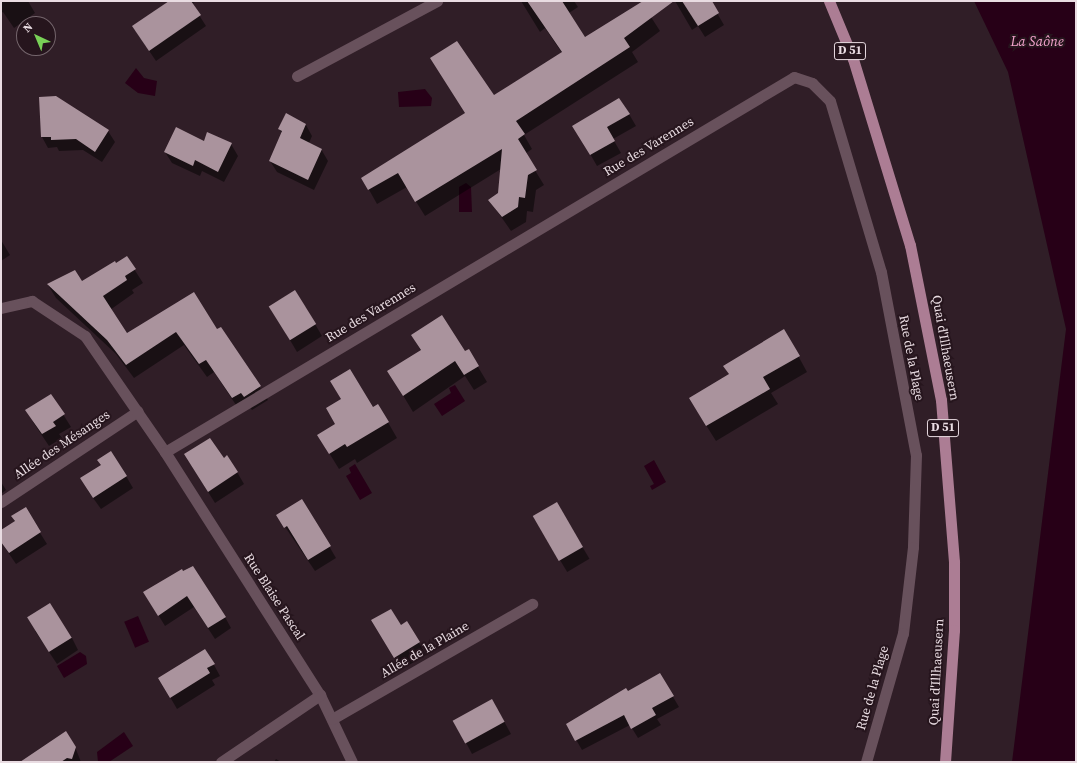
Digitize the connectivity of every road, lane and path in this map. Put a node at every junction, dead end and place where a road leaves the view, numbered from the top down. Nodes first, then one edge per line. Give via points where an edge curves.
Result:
1 (437, 1) edge
2 (829, 1) edge
3 (297, 76) dead end
4 (794, 77) joint
5 (1, 308) edge
6 (138, 411) junction
7 (165, 452) junction
8 (1, 502) edge
9 (532, 604) dead end
10 (320, 695) junction
11 (332, 719) junction
12 (221, 762) edge
13 (352, 762) edge
14 (866, 762) edge
15 (945, 762) edge

1 - 3 street
2 - 15 main road, Quai d'Illhaeusern / D 51 via 854,59 910,245 941,400 954,570 954,630
4 - 7 street, Rue des Varennes
4 - 14 street, Rue de la Plage via 812,82 830,101 881,272 916,455 913,547 903,633
5 - 6 street via 32,301 85,336
6 - 7 street
6 - 8 street, Allée des Mésanges
7 - 10 street, Rue Blaise Pascal
9 - 11 street, Allée de la Plaine
10 - 11 street, Rue Blaise Pascal
10 - 12 street
11 - 13 street, Rue Blaise Pascal

